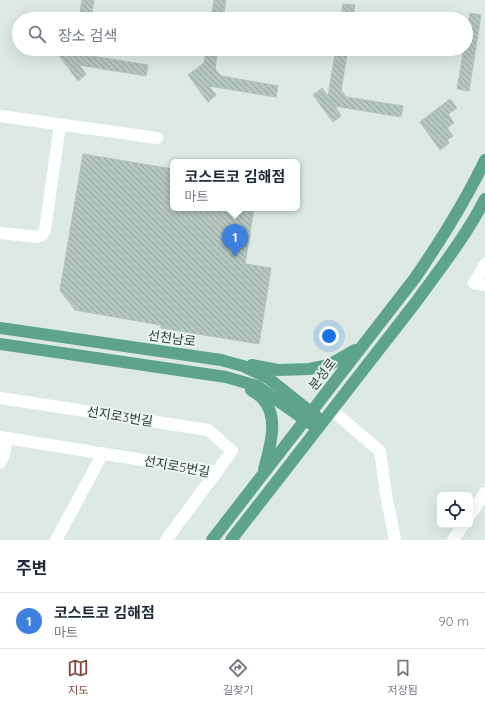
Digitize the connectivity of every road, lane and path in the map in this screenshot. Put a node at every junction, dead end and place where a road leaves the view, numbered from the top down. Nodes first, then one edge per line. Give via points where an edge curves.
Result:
1 (0, 116) edge
2 (60, 125) junction
3 (158, 138) dead end
4 (485, 160) edge
5 (485, 199) edge
6 (0, 233) edge
7 (485, 264) edge
8 (480, 284) edge
9 (0, 328) edge
10 (0, 344) edge
11 (360, 348) junction
12 (221, 360) junction
13 (236, 380) junction
14 (0, 398) edge
15 (332, 410) junction
16 (308, 415) junction
17 (320, 425) junction
18 (3, 437) edge
19 (103, 453) junction
20 (0, 463) edge
21 (217, 472) junction
22 (264, 473) junction
23 (485, 493) edge
24 (477, 511) edge
25 (461, 528) edge
26 (56, 540) edge
27 (166, 540) edge
28 (212, 540) edge
29 (231, 540) edge
30 (395, 540) edge
31 (453, 540) edge

1 - 2 street
2 - 3 street
2 - 6 street via 42,235 36,237
4 - 11 main road, 분성로 via 441,240
5 - 15 main road via 445,263
7 - 8 street
9 - 12 main road, 선천남로
10 - 13 main road, 선천남로
11 - 12 main road via 329,365 309,369 278,370
11 - 16 main road, 분성로
12 - 16 main road, 선천남로 via 243,366 268,378
13 - 16 main road, 선천남로 via 257,386
13 - 22 main road via 262,398 269,409 273,426
14 - 21 street, 선지로3번길 via 208,430 232,451
15 - 17 main road
15 - 30 street via 380,451
16 - 17 main road, 선천남로
16 - 22 main road, 분성로
17 - 29 main road
18 - 19 street, 선지로5번길
18 - 20 street, 선지로5번길 via 4,455
19 - 21 street, 선지로5번길
19 - 26 street
21 - 27 street, 선지로5번길
22 - 28 main road, 분성로
23 - 24 street
25 - 31 street

